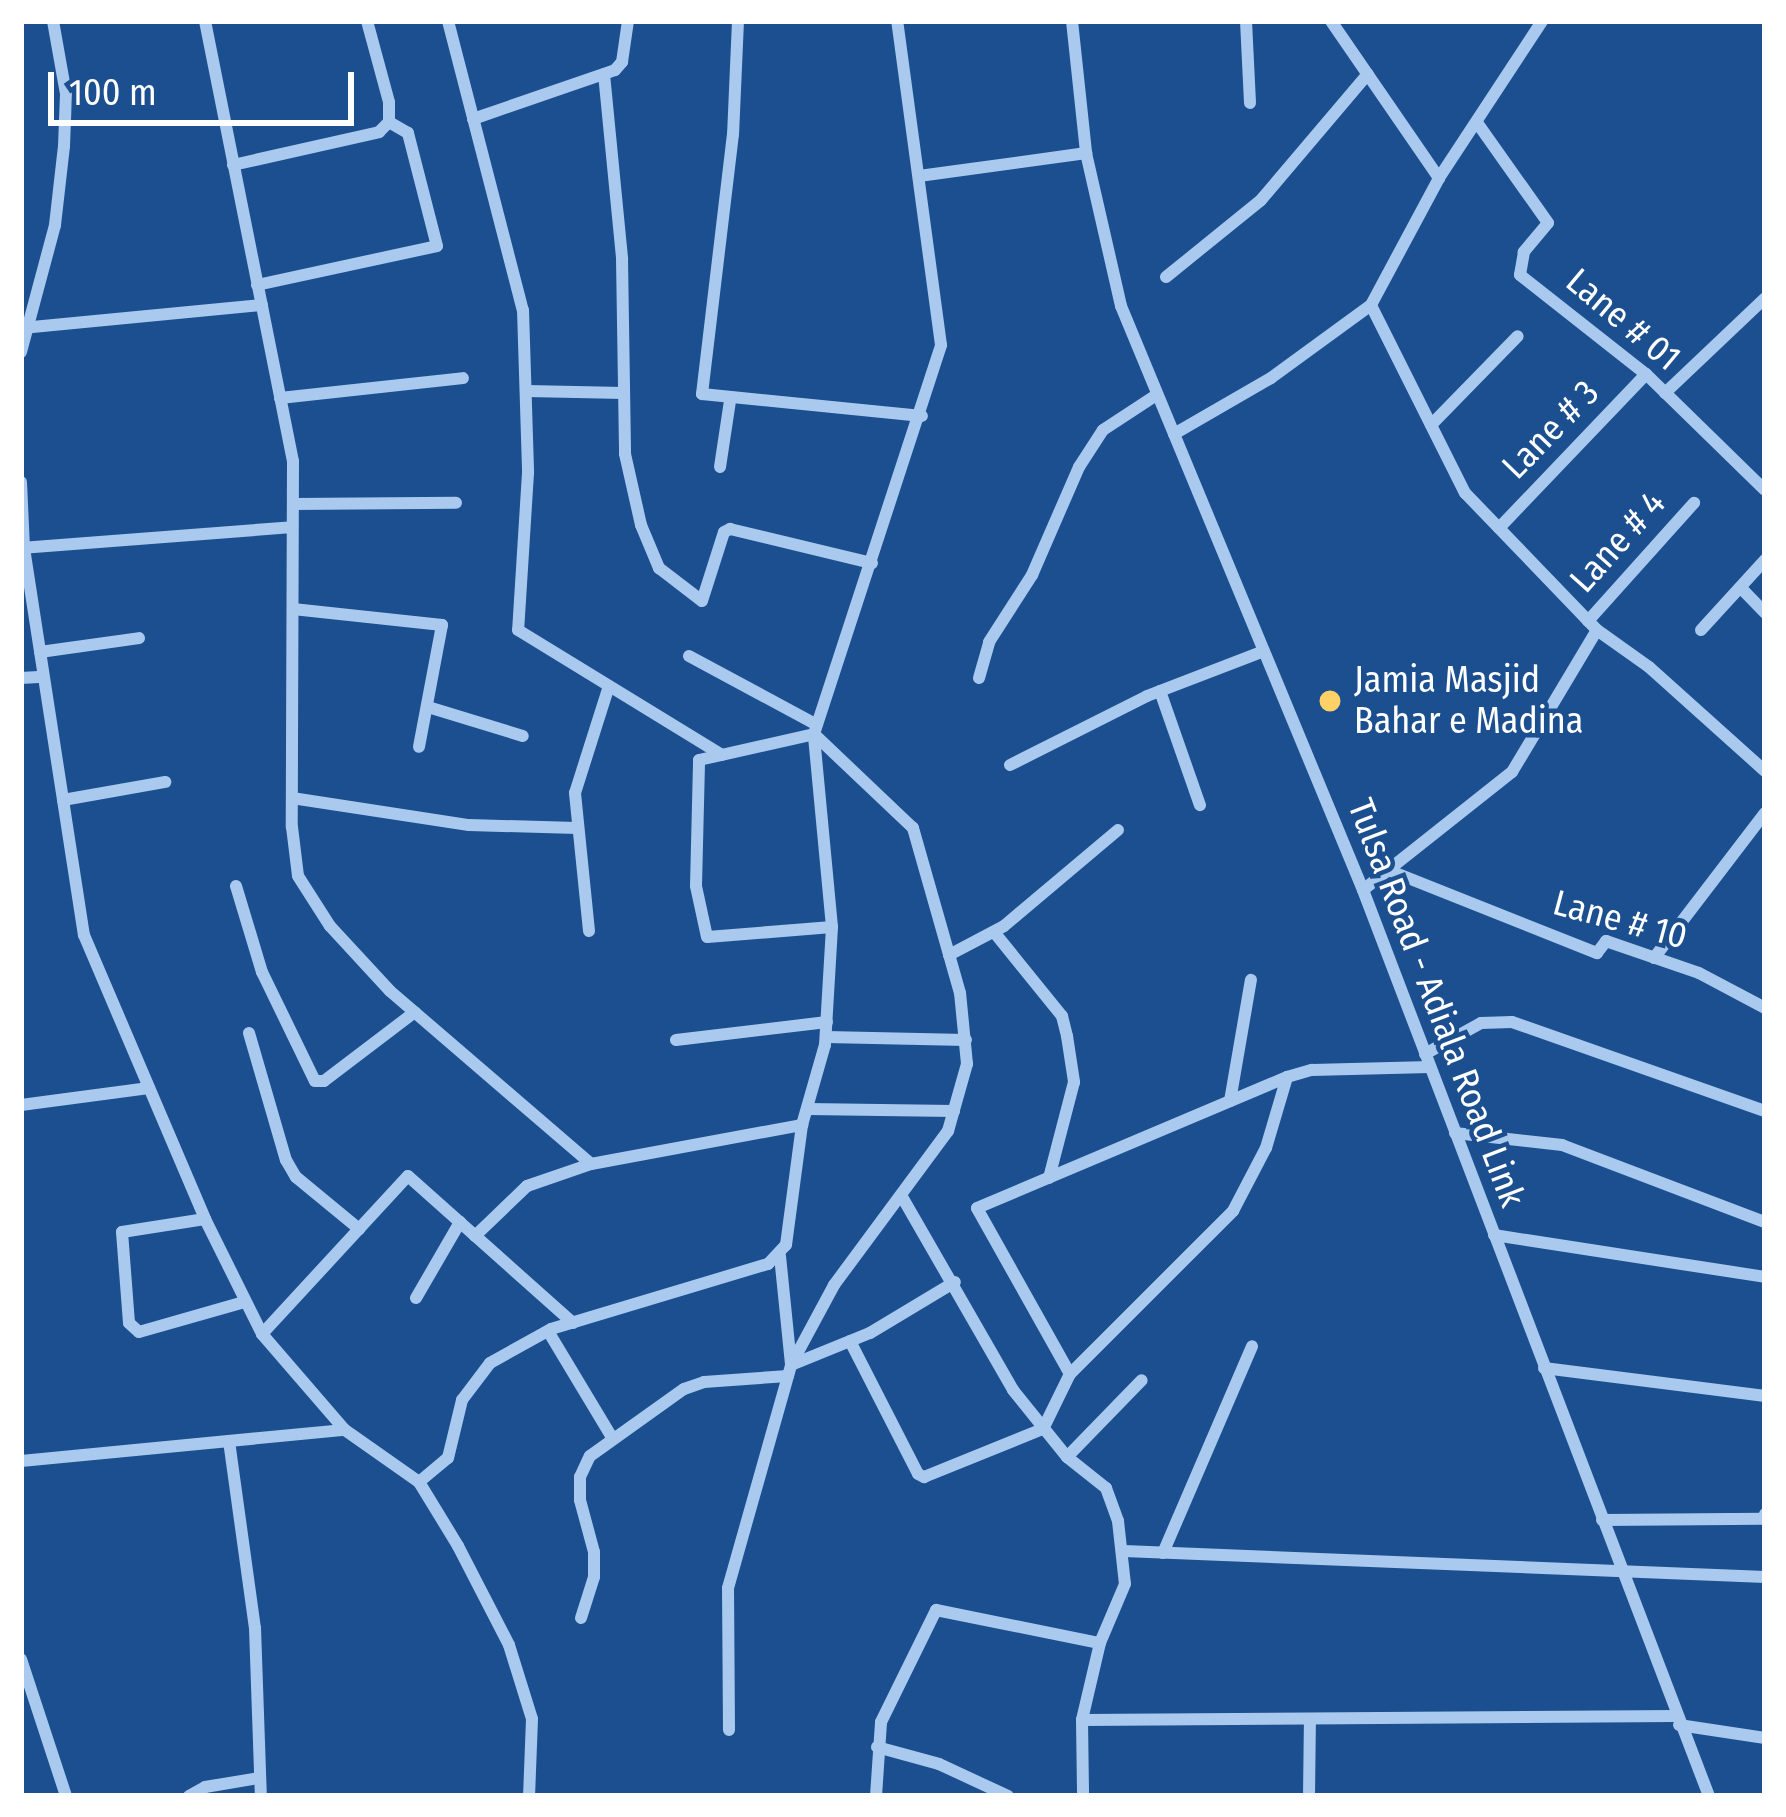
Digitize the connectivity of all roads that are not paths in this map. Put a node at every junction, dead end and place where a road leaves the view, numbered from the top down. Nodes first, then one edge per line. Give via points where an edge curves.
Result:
1 (53, 21) edge
2 (205, 21) edge
3 (367, 21) edge
4 (448, 21) edge
5 (628, 21) edge
6 (738, 21) edge
7 (897, 21) edge
8 (1072, 21) edge
9 (1246, 21) edge
10 (1331, 21) edge
11 (1542, 21) edge
12 (604, 74) junction
13 (1368, 74) junction
14 (1250, 103) dead end
15 (473, 118) junction
16 (389, 122) junction
17 (1478, 124) junction
18 (1086, 153) junction
19 (233, 165) junction
20 (919, 176) junction
21 (1439, 178) junction
22 (1166, 277) dead end
23 (257, 285) junction
24 (1765, 298) edge
25 (262, 305) junction
26 (1370, 305) junction
27 (22, 328) edge
28 (1518, 336) dead end
29 (21, 352) edge
30 (1646, 374) junction
31 (463, 378) dead end
32 (526, 392) junction
33 (624, 393) junction
34 (1665, 393) junction
35 (1155, 396) junction
36 (280, 398) junction
37 (730, 401) junction
38 (922, 416) junction
39 (1431, 425) junction
40 (1174, 434) junction
41 (720, 467) dead end
42 (1765, 467) edge
43 (1753, 478) junction
44 (21, 482) edge
45 (1765, 490) edge
46 (456, 503) dead end
47 (1694, 503) dead end
48 (293, 504) junction
49 (292, 527) junction
50 (1499, 528) junction
51 (22, 548) edge
52 (1765, 560) edge
53 (872, 563) junction
54 (1741, 588) junction
55 (292, 609) junction
56 (1765, 613) edge
57 (1593, 626) junction
58 (1701, 630) dead end
59 (139, 638) dead end
60 (40, 652) junction
61 (1264, 652) junction
62 (689, 656) dead end
63 (43, 677) junction
64 (21, 678) edge
65 (980, 678) dead end
66 (609, 686) junction
67 (1160, 691) junction
68 (428, 707) junction
69 (816, 729) junction
70 (523, 736) dead end
71 (419, 747) dead end
72 (722, 755) junction
73 (1010, 765) dead end
74 (1765, 771) edge
75 (165, 782) dead end
76 (292, 798) junction
77 (63, 800) junction
78 (1200, 805) dead end
79 (1765, 814) edge
80 (577, 828) junction
81 (1118, 830) dead end
82 (1388, 871) junction
83 (236, 886) dead end
84 (1363, 890) junction
85 (832, 927) junction
86 (589, 932) dead end
87 (994, 932) junction
88 (949, 955) junction
89 (1654, 958) junction
90 (1251, 980) dead end
91 (1765, 990) edge
92 (1760, 1005) edge
93 (415, 1012) junction
94 (826, 1029) junction
95 (249, 1034) dead end
96 (676, 1040) dead end
97 (966, 1040) junction
98 (1428, 1060) junction
99 (1287, 1077) junction
100 (149, 1088) junction
101 (1230, 1101) junction
102 (21, 1106) edge
103 (807, 1108) junction
104 (954, 1112) junction
105 (1765, 1112) edge
106 (802, 1125) junction
107 (1455, 1132) junction
108 (591, 1164) junction
109 (1049, 1178) junction
110 (901, 1195) junction
111 (205, 1220) junction
112 (460, 1222) junction
113 (1765, 1222) edge
114 (359, 1229) junction
115 (1494, 1235) junction
116 (476, 1236) junction
117 (780, 1256) junction
118 (1765, 1277) edge
119 (955, 1282) junction
120 (416, 1298) dead end
121 (244, 1302) junction
122 (572, 1323) junction
123 (548, 1331) junction
124 (262, 1334) junction
125 (850, 1341) junction
126 (1252, 1346) dead end
127 (1544, 1368) junction
128 (789, 1370) junction
129 (1070, 1374) junction
130 (1142, 1380) dead end
131 (1765, 1396) edge
132 (345, 1430) junction
133 (1042, 1430) junction
134 (613, 1439) junction
135 (229, 1441) junction
136 (1067, 1457) junction
137 (21, 1461) edge
138 (419, 1482) junction
139 (1765, 1514) edge
140 (1602, 1520) junction
141 (1124, 1551) junction
142 (1163, 1553) junction
143 (1622, 1574) junction
144 (1765, 1576) edge
145 (581, 1618) dead end
146 (1100, 1643) junction
147 (21, 1659) edge
148 (1310, 1719) junction
149 (1082, 1720) junction
150 (1677, 1721) junction
151 (729, 1730) dead end
152 (1765, 1738) edge
153 (877, 1747) junction
154 (259, 1778) junction
155 (67, 1796) edge
156 (189, 1796) edge
157 (261, 1796) edge
158 (529, 1796) edge
159 (876, 1796) edge
160 (1008, 1796) edge
161 (1083, 1796) edge
162 (1309, 1796) edge
163 (1709, 1796) edge

1 - 27 street via 66,94 64,146 56,225
2 - 19 street
3 - 16 street
4 - 15 street
5 - 12 street via 622,62
6 - 37 street via 733,134 701,391
7 - 20 street
8 - 18 street, Tulsa Road - Adiala Road Link
9 - 14 street
10 - 13 street
11 - 17 street
12 - 15 street
12 - 33 street via 622,259
13 - 21 street
13 - 22 street via 1261,200
15 - 32 street via 524,310
16 - 19 street via 379,132
16 - 23 street via 408,133 437,246
17 - 21 street
17 - 30 street, Lane # 01 via 1548,223 1524,252 1520,274
18 - 20 street
18 - 35 street, Tulsa Road - Adiala Road Link via 1121,306
19 - 23 street
20 - 38 street via 941,345
21 - 26 street
23 - 25 street
24 - 34 street
25 - 27 street
25 - 36 street
26 - 39 street
26 - 40 street via 1271,378
27 - 29 street
28 - 39 street
30 - 34 street, Lane # 01
30 - 50 street, Lane # 3
31 - 36 street
32 - 33 street
32 - 66 street via 518,630
33 - 53 street via 625,454 641,525 658,568 702,601 730,529
34 - 43 street, Lane # 01
35 - 40 street, Tulsa Road - Adiala Road Link
35 - 65 street via 1103,430 1079,467 1032,575 988,642
36 - 48 street
37 - 38 street
37 - 41 street
38 - 53 street
39 - 50 street via 1466,493
40 - 61 street, Tulsa Road - Adiala Road Link
42 - 43 street
43 - 45 street, Lane # 01
44 - 51 street
46 - 48 street
47 - 57 street, Lane # 4
48 - 49 street
49 - 51 street
49 - 55 street
50 - 57 street
51 - 60 street
52 - 54 street
53 - 69 street
54 - 56 street
54 - 58 street
55 - 68 street via 439,622
55 - 76 street
57 - 74 street
57 - 82 street, Lane # 4 via 1512,772
59 - 60 street
60 - 63 street
61 - 67 street
61 - 84 street, Tulsa Road - Adiala Road Link
62 - 69 street
63 - 64 street
63 - 77 street
66 - 72 street
66 - 80 street via 582,760
67 - 73 street
67 - 78 street
68 - 70 street
68 - 71 street
69 - 72 street
69 - 85 street
69 - 88 street via 913,828
72 - 85 street via 699,760 696,886 706,937
75 - 77 street
76 - 80 street via 469,825
76 - 93 street via 298,877 330,926
77 - 100 street via 84,935
79 - 89 street
80 - 86 street
81 - 87 street
82 - 84 street, Lane # 4
82 - 89 street, Lane # 10 via 1598,953 1606,941
83 - 93 street via 262,972 315,1081
84 - 98 street, Tulsa Road - Adiala Road Link
85 - 94 street
87 - 88 street
87 - 109 street via 1062,1016 1067,1036 1074,1082
88 - 97 street
89 - 92 street, Lane # 10
90 - 101 street
91 - 92 street
93 - 108 street
94 - 96 street
94 - 97 street
94 - 103 street
95 - 114 street via 286,1160
97 - 104 street
98 - 99 street
98 - 105 street via 1481,1023 1512,1022
98 - 107 street, Tulsa Road - Adiala Road Link
99 - 101 street
99 - 129 street via 1266,1148 1233,1210
100 - 102 street
100 - 111 street
101 - 109 street
103 - 104 street
103 - 106 street
104 - 110 street
106 - 108 street
106 - 117 street
107 - 113 street via 1562,1145
107 - 115 street, Tulsa Road - Adiala Road Link
108 - 116 street via 526,1186
109 - 129 street via 977,1208
110 - 119 street
110 - 128 street via 834,1286
111 - 121 street
111 - 121 street via 122,1232 129,1324 139,1332
112 - 114 street via 408,1176
112 - 116 street
112 - 120 street
114 - 124 street
115 - 118 street
115 - 127 street, Tulsa Road - Adiala Road Link
116 - 122 street
117 - 122 street
117 - 128 street
119 - 125 street
119 - 133 street
121 - 124 street
122 - 123 street
123 - 134 street
123 - 138 street via 490,1363 462,1400 448,1458
124 - 132 street
125 - 128 street
125 - 133 street via 924,1477
126 - 142 street
127 - 131 street
127 - 140 street, Tulsa Road - Adiala Road Link
128 - 134 street via 684,1389
128 - 151 street via 728,1588
129 - 133 street
130 - 136 street
132 - 135 street
132 - 138 street
133 - 136 street
134 - 145 street via 590,1456 580,1477 582,1522 594,1552
135 - 137 street
135 - 154 street via 255,1628
136 - 141 street via 1106,1488
138 - 158 street via 509,1645 532,1719
139 - 140 street
140 - 143 street, Tulsa Road - Adiala Road Link
141 - 142 street
141 - 146 street via 1125,1583
142 - 143 street
143 - 144 street
143 - 150 street, Tulsa Road - Adiala Road Link
146 - 149 street
146 - 153 street via 936,1610 881,1722
147 - 155 street
148 - 149 street
148 - 150 street
148 - 162 street
149 - 161 street
150 - 152 street
150 - 163 street, Tulsa Road - Adiala Road Link
153 - 159 street
153 - 160 street
154 - 156 street
154 - 157 street

